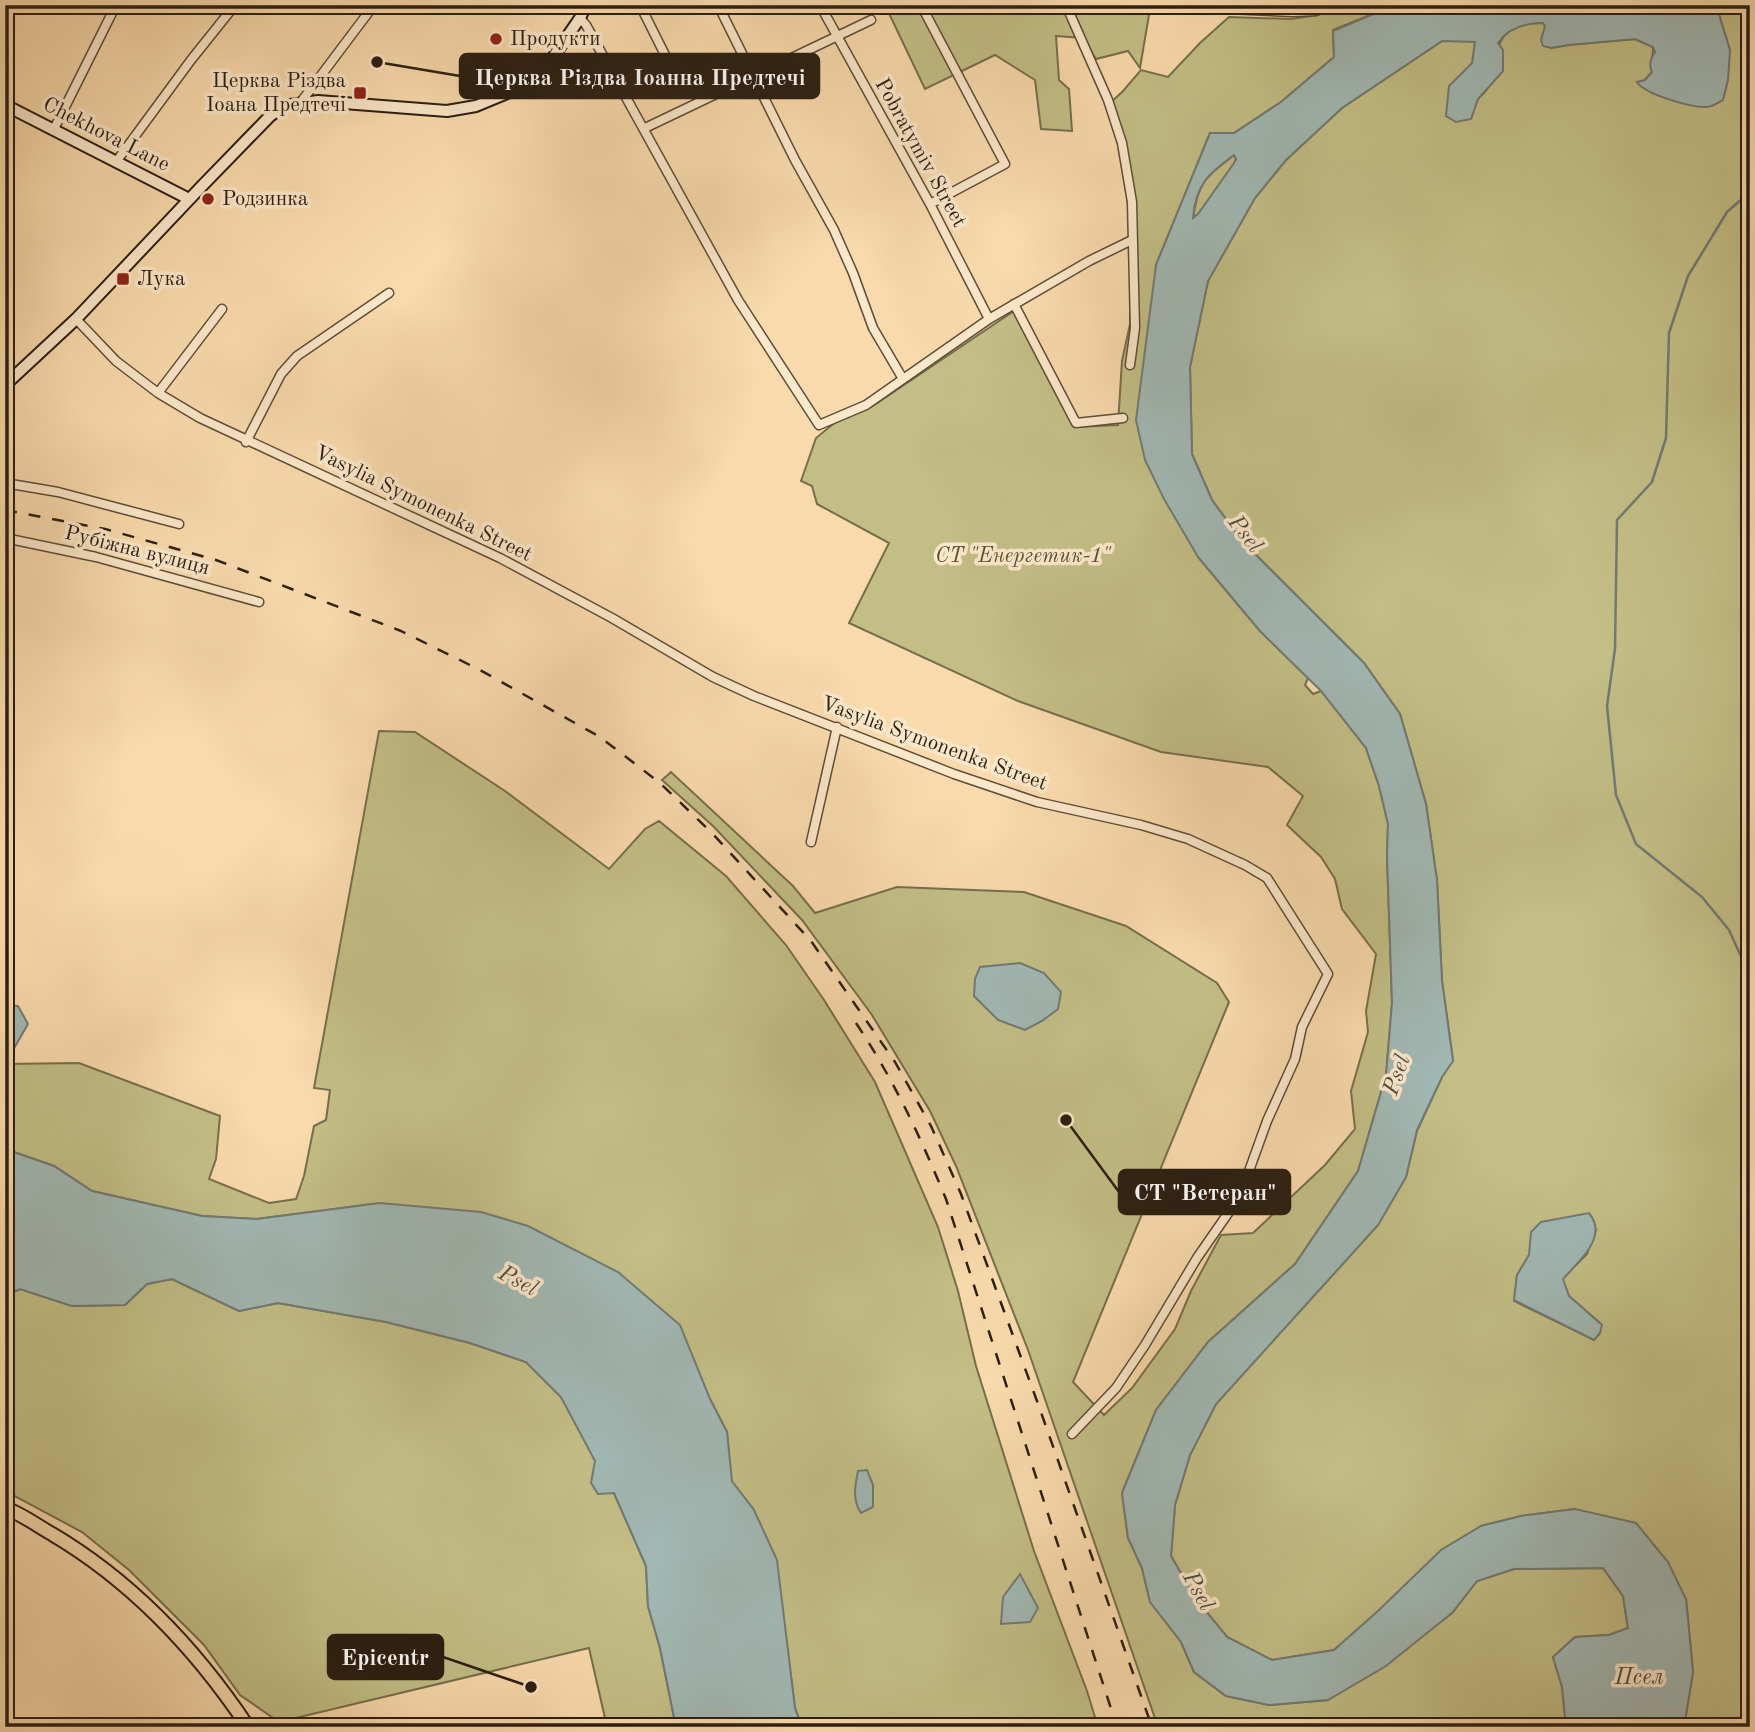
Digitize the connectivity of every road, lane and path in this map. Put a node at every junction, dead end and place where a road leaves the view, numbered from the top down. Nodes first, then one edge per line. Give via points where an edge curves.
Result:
1 (116, 5) edge
2 (235, 5) edge
3 (374, 5) edge
4 (586, 5) edge
5 (640, 5) edge
6 (718, 5) edge
7 (820, 5) edge
8 (921, 5) edge
9 (1066, 5) edge
10 (1161, 6) edge
11 (1207, 6) edge
12 (1316, 11) dead end
13 (580, 18) junction
14 (871, 20) dead end
15 (837, 38) junction
16 (753, 78) junction
17 (677, 79) dead end
18 (301, 102) junction
19 (5, 105) edge
20 (645, 128) junction
21 (54, 129) junction
22 (117, 162) junction
23 (189, 199) junction
24 (930, 204) junction
25 (1132, 240) junction
26 (389, 293) dead end
27 (1014, 304) junction
28 (222, 309) dead end
29 (76, 319) junction
30 (989, 319) junction
31 (1130, 365) dead end
32 (903, 379) junction
33 (5, 385) edge
34 (158, 393) junction
35 (1123, 418) dead end
36 (246, 442) junction
37 (1750, 451) edge
38 (1750, 457) edge
39 (5, 483) edge
40 (178, 524) dead end
41 (5, 538) edge
42 (259, 602) dead end
43 (837, 727) junction
44 (811, 842) dead end
45 (1072, 1434) dead end
46 (5, 1508) edge
47 (248, 1727) edge

1 - 21 street
2 - 22 street
3 - 18 street
4 - 13 main road
5 - 17 street
6 - 16 street
7 - 15 street, Pobratymiv Street
8 - 24 street via 1005,164
9 - 10 street
9 - 25 street via 1122,143 1132,202
10 - 11 street
11 - 12 street
13 - 18 main road via 549,63 517,89 476,106 447,111
13 - 20 street
14 - 15 street
15 - 16 street
15 - 24 street, Pobratymiv Street
16 - 20 street
16 - 32 street via 834,230 873,328
18 - 23 main road via 270,116
19 - 21 main road, Chekhova Lane
20 - 32 street via 738,300 819,425 866,405
21 - 22 main road, Chekhova Lane
22 - 23 main road, Chekhova Lane
23 - 29 main road
24 - 30 street, Pobratymiv Street
25 - 27 street
25 - 31 street via 1135,328
26 - 36 street via 298,356 282,373
27 - 30 street
27 - 35 street via 1076,423
28 - 34 street
29 - 33 main road
29 - 34 street, Vasylia Symonenka Street via 116,361
30 - 32 street
34 - 36 street, Vasylia Symonenka Street
36 - 43 street, Vasylia Symonenka Street via 500,558 713,677
37 - 38 street
39 - 40 street
41 - 42 street, Рубіжна вулиця via 96,557
43 - 44 street
43 - 45 street, Vasylia Symonenka Street via 954,774 1037,802 1153,828 1245,865 1266,878 1328,974 1303,1027 1295,1059 1240,1196 1116,1388
46 - 47 main road via 62,1540 144,1602 201,1663

